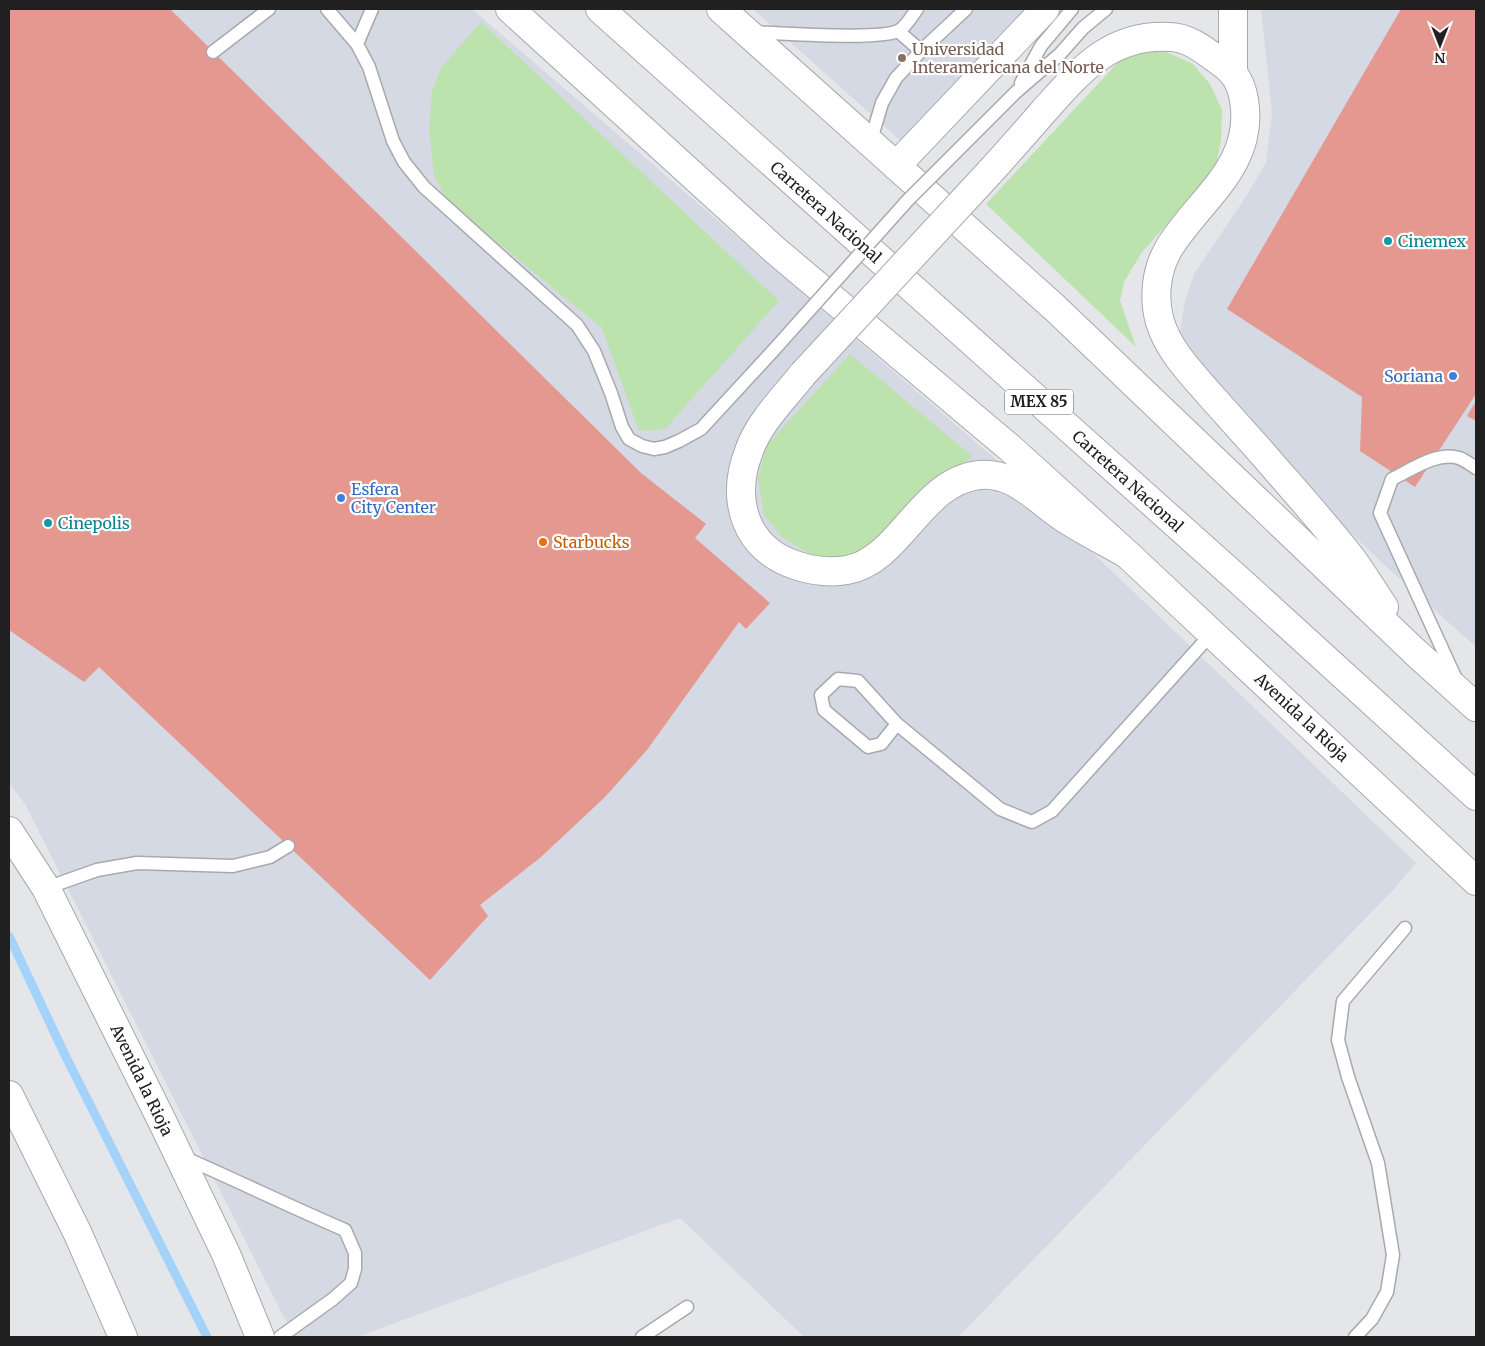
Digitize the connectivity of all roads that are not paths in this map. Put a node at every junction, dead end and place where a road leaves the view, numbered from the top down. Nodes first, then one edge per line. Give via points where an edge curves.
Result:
1 (269, 9) edge
2 (327, 9) edge
3 (372, 9) edge
4 (510, 9) edge
5 (600, 9) edge
6 (721, 9) edge
7 (917, 9) edge
8 (966, 9) edge
9 (1046, 9) edge
10 (1072, 9) edge
11 (1106, 9) edge
12 (1233, 9) edge
13 (898, 31) junction
14 (747, 32) junction
15 (357, 44) junction
16 (921, 51) junction
17 (213, 52) dead end
18 (1233, 70) junction
19 (1016, 92) junction
20 (870, 143) junction
21 (896, 166) junction
22 (1476, 468) edge
23 (1126, 554) junction
24 (1212, 633) junction
25 (1414, 651) junction
26 (1470, 701) edge
27 (897, 724) junction
28 (1476, 796) edge
29 (9, 831) edge
30 (288, 846) dead end
31 (1476, 881) edge
32 (46, 888) junction
33 (1405, 928) dead end
34 (9, 1095) edge
35 (179, 1156) junction
36 (687, 1307) dead end
37 (123, 1337) edge
38 (260, 1337) edge
39 (280, 1337) edge
40 (642, 1337) edge
41 (1355, 1337) edge

1 - 17 lane
2 - 15 lane
3 - 15 lane
4 - 23 main road via 776,251 1010,448
5 - 28 main road, Carretera Nacional / MEX 85
6 - 14 main road
7 - 13 lane
8 - 16 lane
9 - 21 main road
10 - 19 lane via 1041,46
11 - 19 lane
12 - 18 main road
13 - 14 lane via 851,36
13 - 16 lane
14 - 20 main road
15 - 19 lane, bridge via 369,67 393,141 404,162 424,187 577,326 594,351 629,439 654,449 679,442 701,429 908,200
16 - 20 lane via 896,78 882,103
18 - 23 main road, bridge via 1195,44 1171,36 1120,44 1080,71 803,374 762,425 742,472 741,494 746,521 762,546 783,562 817,572 848,570 870,561 926,503 946,488 979,475 1002,477 1020,485 1064,518
18 - 25 main road via 1246,112 1242,143 1233,167 1169,248 1159,272 1156,298 1160,321 1169,344 1192,374 1352,560
20 - 21 main road
21 - 25 main road via 1055,308
22 - 26 lane via 1458,458 1441,457 1418,466 1392,479 1380,513
23 - 24 main road, Avenida la Rioja
24 - 27 lane via 1052,811 1032,822 1000,809
24 - 31 main road, Avenida la Rioja
25 - 26 main road
27 - 27 lane via 858,681 838,679 821,695 824,710 868,747 881,744
29 - 32 main road, Avenida la Rioja
30 - 32 lane via 270,857 233,866 136,863 97,870
32 - 35 main road, Avenida la Rioja
33 - 41 lane via 1343,1001 1338,1040 1378,1163 1393,1255 1387,1292 1372,1319
34 - 37 main road via 78,1234
35 - 38 main road, Avenida la Rioja via 226,1254
35 - 39 lane via 345,1230 355,1253 351,1283
36 - 40 lane

